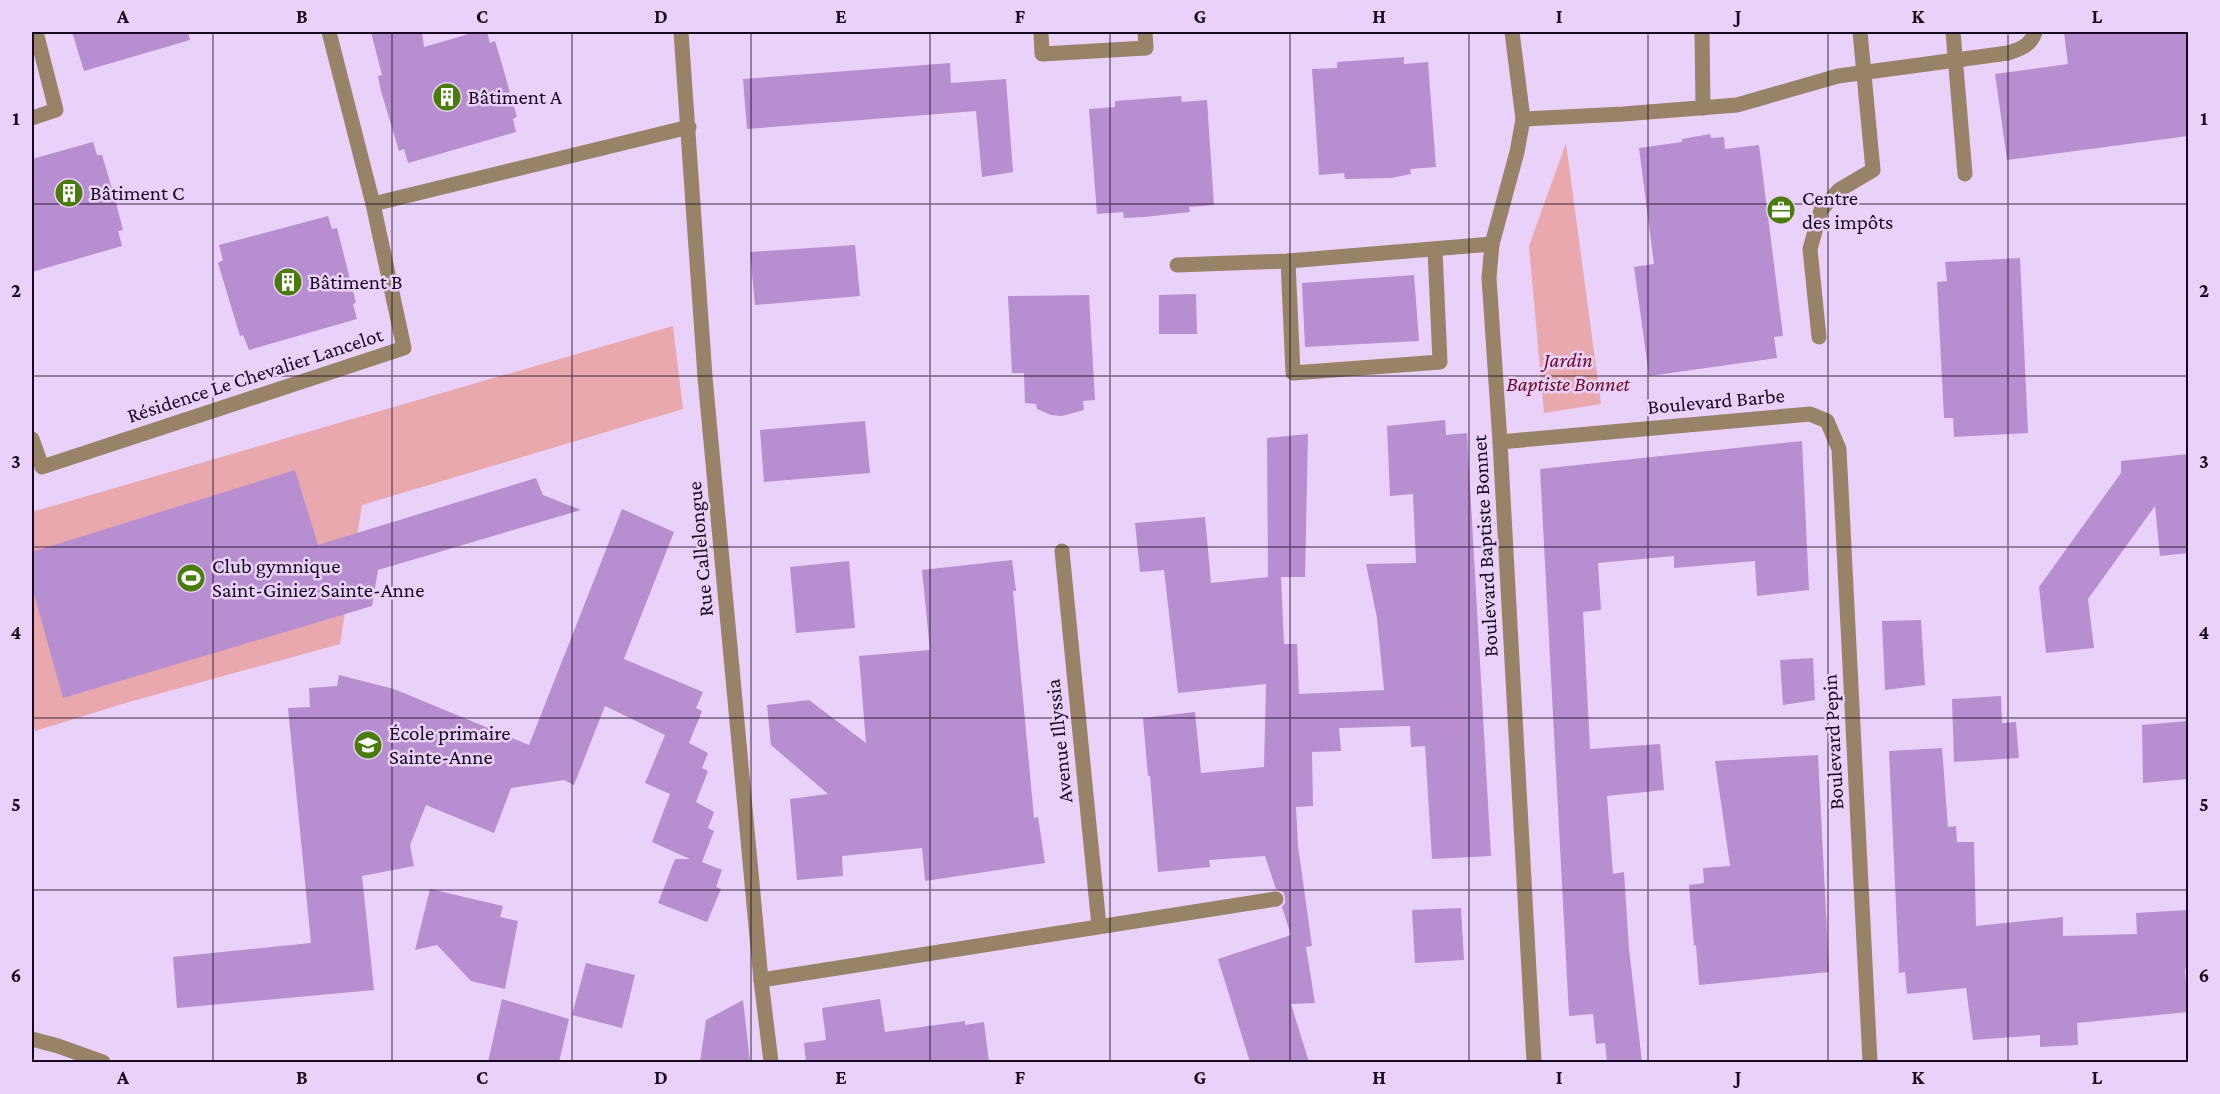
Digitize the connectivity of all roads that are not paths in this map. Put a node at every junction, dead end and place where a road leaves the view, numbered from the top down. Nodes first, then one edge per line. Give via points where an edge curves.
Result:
1 (36, 32) edge
2 (328, 32) edge
3 (681, 32) edge
4 (1041, 32) edge
5 (1145, 32) edge
6 (1512, 32) edge
7 (1702, 32) edge
8 (1860, 32) edge
9 (1953, 32) edge
10 (2035, 32) edge
11 (1957, 59) junction
12 (1864, 72) junction
13 (1703, 108) junction
14 (32, 118) edge
15 (1523, 119) junction
16 (689, 127) junction
17 (1965, 174) dead end
18 (373, 204) junction
19 (1492, 244) junction
20 (1435, 250) junction
21 (1288, 261) junction
22 (1177, 265) dead end
23 (1819, 337) dead end
24 (1827, 421) joint
25 (32, 439) edge
26 (1500, 442) junction
27 (1062, 550) dead end
28 (1276, 899) dead end
29 (1099, 926) junction
30 (761, 980) junction
31 (32, 1039) edge
32 (103, 1062) edge
33 (771, 1062) edge
34 (1534, 1062) edge
35 (1870, 1062) edge

1 - 14 street via 56,110
2 - 18 street, Résidence Le Chevalier Lancelot
3 - 16 street, Rue Callelongue
4 - 5 street via 1042,54 1146,48
6 - 15 street, Boulevard Baptiste Bonnet
7 - 13 street
8 - 12 street
9 - 11 street
10 - 11 street via 2024,48
11 - 12 street
11 - 17 street
12 - 13 street via 1737,105
12 - 23 street via 1873,170 1839,190 1821,210 1810,249
13 - 15 street
15 - 19 street, Boulevard Baptiste Bonnet
16 - 18 street
16 - 30 street, Rue Callelongue via 705,377
18 - 25 street, Résidence Le Chevalier Lancelot via 404,348 42,467
19 - 20 street
19 - 26 street, Boulevard Baptiste Bonnet via 1489,278
20 - 21 street
20 - 21 street via 1440,362 1293,373
21 - 22 street
24 - 26 street, Boulevard Barbe via 1810,414
24 - 35 street, Boulevard Pepin via 1839,449
26 - 34 street, Boulevard Baptiste Bonnet
27 - 29 street, Avenue Illyssia
28 - 29 street
29 - 30 street
30 - 33 street, Rue Callelongue
31 - 32 street

